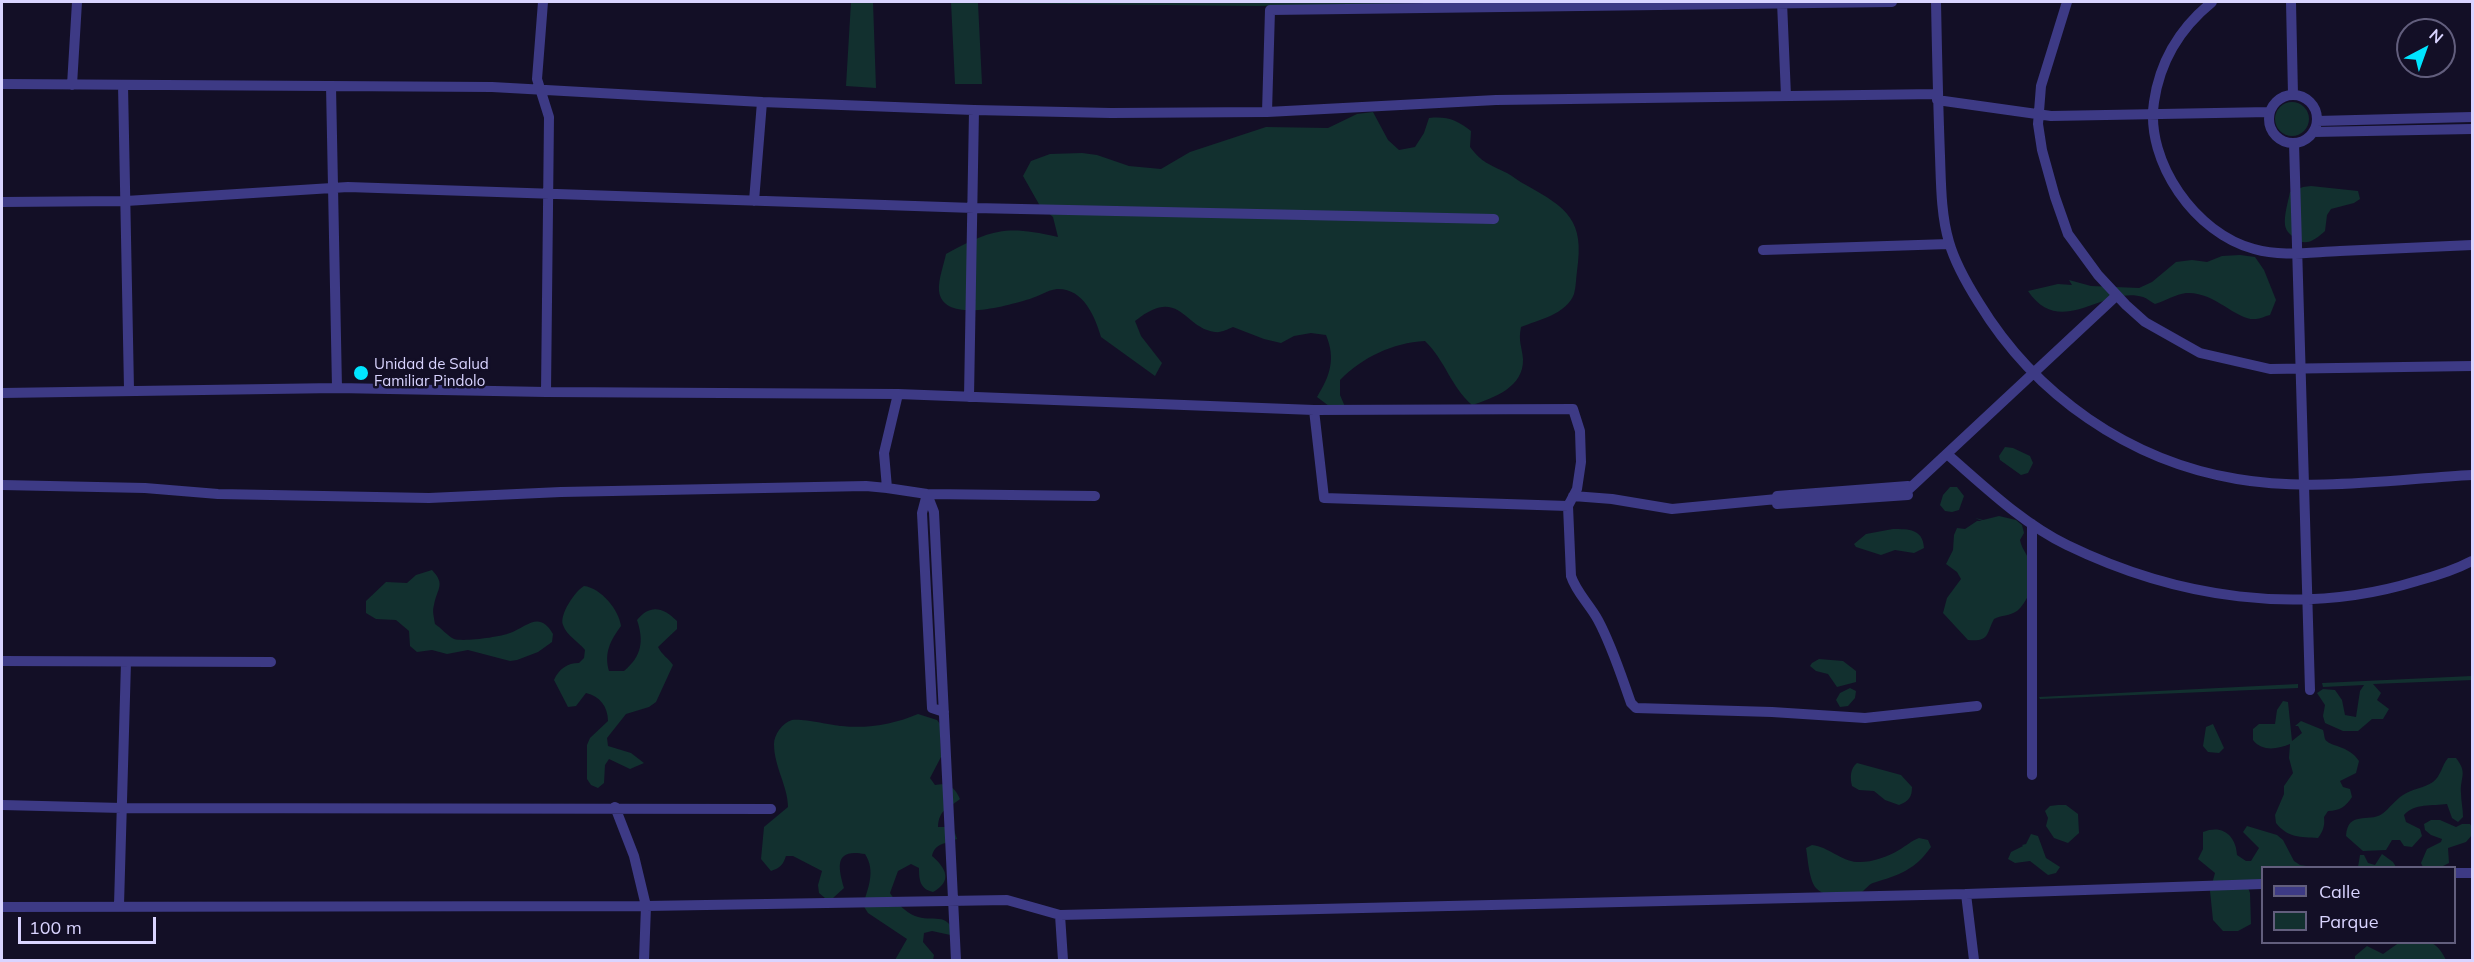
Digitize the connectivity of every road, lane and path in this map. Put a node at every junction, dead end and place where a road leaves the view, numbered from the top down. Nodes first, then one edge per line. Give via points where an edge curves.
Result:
1 (77, 2) edge
2 (543, 2) edge
3 (1782, 2) edge
4 (1892, 2) edge
5 (1936, 2) edge
6 (2067, 2) edge
7 (2212, 2) edge
8 (2291, 2) edge
9 (2, 84) edge
10 (72, 85) junction
11 (123, 85) junction
12 (332, 86) junction
13 (542, 90) junction
14 (2293, 95) junction
15 (1786, 96) junction
16 (1937, 97) junction
17 (762, 102) junction
18 (974, 111) junction
19 (1267, 111) junction
20 (2270, 112) junction
21 (2153, 114) junction
22 (2038, 115) junction
23 (2472, 117) edge
24 (2317, 121) junction
25 (2472, 129) edge
26 (2313, 132) junction
27 (2294, 143) junction
28 (333, 187) junction
29 (548, 194) junction
30 (126, 201) junction
31 (754, 201) junction
32 (2, 202) edge
33 (974, 208) junction
34 (1494, 219) dead end
35 (1949, 244) junction
36 (2472, 245) edge
37 (1763, 250) dead end
38 (2297, 253) junction
39 (2116, 296) junction
40 (2472, 366) edge
41 (2301, 369) junction
42 (2032, 374) junction
43 (337, 388) junction
44 (129, 389) junction
45 (546, 392) junction
46 (2, 393) edge
47 (898, 394) junction
48 (969, 397) junction
49 (1314, 410) junction
50 (1947, 454) junction
51 (2472, 475) edge
52 (2304, 484) junction
53 (2, 485) edge
54 (887, 488) junction
55 (927, 494) junction
56 (1095, 496) dead end
57 (1571, 501) junction
58 (2032, 524) junction
59 (2472, 561) edge
60 (2307, 601) junction
61 (2, 661) edge
62 (126, 662) junction
63 (271, 662) dead end
64 (2310, 690) dead end
65 (1977, 706) dead end
66 (944, 712) junction
67 (2032, 776) dead end
68 (2, 806) edge
69 (615, 807) junction
70 (123, 808) junction
71 (771, 809) dead end
72 (2456, 873) edge
73 (2472, 873) edge
74 (2261, 884) edge
75 (1966, 894) junction
76 (954, 902) junction
77 (119, 905) junction
78 (646, 906) junction
79 (2, 907) edge
80 (1060, 915) junction
81 (644, 960) edge
82 (956, 960) edge
83 (1063, 960) edge
84 (1974, 960) edge

1 - 10 street
2 - 13 street via 537,79
3 - 4 street
3 - 15 street
3 - 19 street via 1270,10
5 - 16 street
6 - 22 street via 2041,86
7 - 21 street via 2188,24 2170,49 2157,84
8 - 14 street
9 - 10 street
10 - 11 street
11 - 12 street
11 - 30 street
12 - 13 street
12 - 28 street
13 - 17 street
13 - 29 street via 549,117
14 - 20 street via 2279,99
14 - 24 street via 2313,106
15 - 16 street
15 - 19 street via 1496,100
16 - 22 street
16 - 35 street
17 - 18 street
17 - 31 street
18 - 19 street
18 - 33 street
20 - 21 street
20 - 27 street via 2274,134
21 - 22 street
21 - 38 street via 2165,168 2193,211 2240,245 2276,254
22 - 39 street via 2047,169 2068,234
23 - 24 street
24 - 26 street
25 - 26 street
26 - 27 street
27 - 38 street
28 - 29 street
28 - 30 street
28 - 43 street
29 - 31 street
29 - 45 street
30 - 32 street
30 - 44 street
31 - 33 street
33 - 34 street
33 - 48 street
35 - 37 street
35 - 42 street via 1992,324
36 - 38 street
38 - 41 street
39 - 41 street via 2145,322 2200,353 2270,369
39 - 42 street
40 - 41 street
41 - 52 street
42 - 50 street
42 - 52 street via 2112,435 2161,457 2236,479
43 - 44 street
43 - 45 street
44 - 46 street
45 - 47 street
47 - 48 street
47 - 54 street via 884,453
48 - 49 street
49 - 57 street via 1324,498
49 - 57 street via 1573,409 1581,452 1580,476
50 - 57 street via 1908,491 1672,509 1612,499
50 - 58 street
51 - 52 street
52 - 60 street
53 - 54 street via 429,498 561,492
54 - 55 street
55 - 56 street
55 - 66 street via 934,512
55 - 66 street via 922,513 932,708
57 - 65 street via 1571,576 1598,620 1636,708 1865,718
58 - 60 street via 2115,565 2176,585 2216,594
58 - 67 street
59 - 60 street via 2387,591
60 - 64 street
61 - 62 street
62 - 63 street
62 - 70 street
66 - 76 street
68 - 70 street
69 - 70 street
69 - 71 street
69 - 78 street via 634,856
70 - 77 street
72 - 73 street
74 - 75 street
75 - 80 street
75 - 84 street
76 - 78 street
76 - 80 street via 1007,900
76 - 82 street
77 - 78 street
77 - 79 street
78 - 81 street
80 - 83 street

